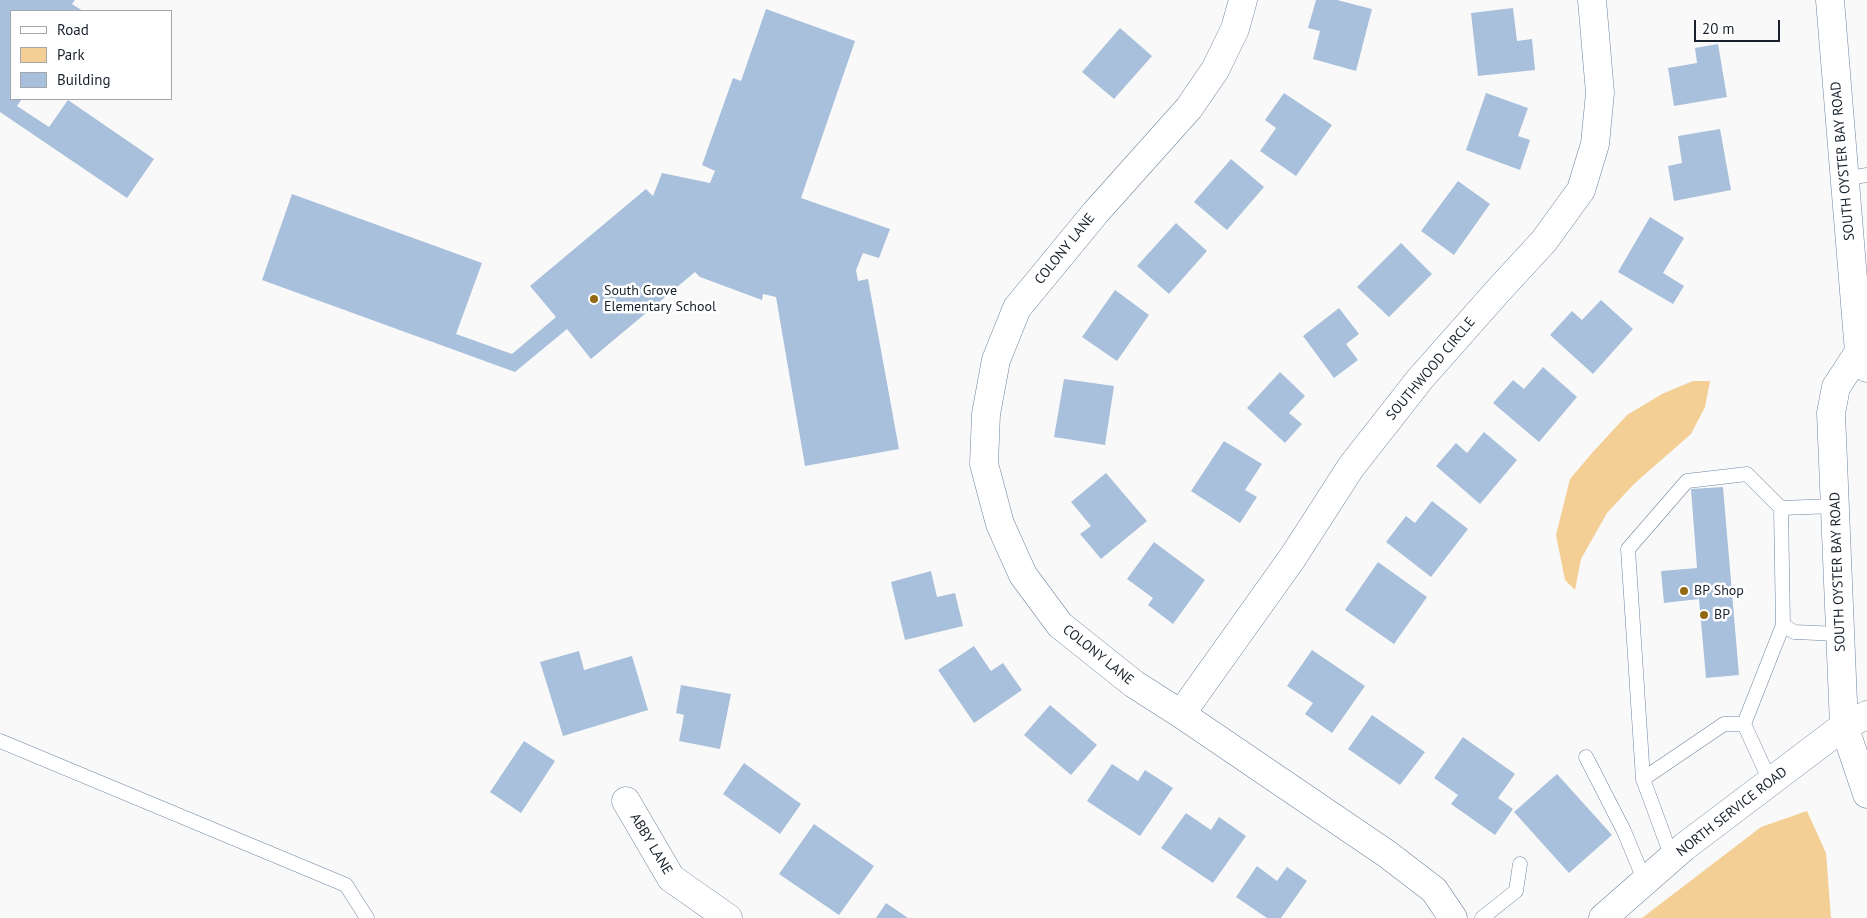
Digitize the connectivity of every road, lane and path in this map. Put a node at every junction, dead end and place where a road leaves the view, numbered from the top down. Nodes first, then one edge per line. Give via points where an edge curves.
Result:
1 (1243, 0) edge
2 (1592, 0) edge
3 (1830, 0) edge
4 (1856, 177) edge
5 (1858, 228) edge
6 (1864, 358) edge
7 (1835, 506) junction
8 (1781, 508) junction
9 (1783, 625) junction
10 (1840, 634) junction
11 (1180, 714) junction
12 (1855, 720) edge
13 (1744, 724) junction
14 (0, 740) edge
15 (1586, 757) dead end
16 (1643, 779) junction
17 (1770, 781) junction
18 (1867, 794) edge
19 (626, 801) dead end
20 (1672, 858) junction
21 (1520, 864) dead end
22 (1645, 882) junction
23 (367, 918) edge
24 (728, 918) edge
25 (1453, 918) edge
26 (1482, 918) edge
27 (1603, 918) edge

1 - 11 street, COLONY LANE via 1235,29 1215,70 1188,108 1017,308 996,360 986,414 984,464 1000,524 1023,575 1060,625 1134,684
2 - 11 street, SOUTHWOOD CIRCLE via 1600,93 1595,144 1581,190 1544,241 1420,379 1351,467 1293,557
3 - 4 street, SOUTH OYSTER BAY ROAD
4 - 5 street, SOUTH OYSTER BAY ROAD
5 - 6 street, SOUTH OYSTER BAY ROAD
6 - 7 street, SOUTH OYSTER BAY ROAD via 1836,387 1831,413
7 - 8 lane
7 - 10 street, SOUTH OYSTER BAY ROAD
8 - 9 lane
8 - 16 lane via 1747,474 1687,481 1628,549
9 - 10 lane via 1794,632
9 - 13 lane
10 - 12 street, SOUTH OYSTER BAY ROAD
11 - 25 street, COLONY LANE via 1387,854 1434,890
12 - 17 street, NORTH SERVICE ROAD
12 - 18 street, SOUTH OYSTER BAY ROAD
13 - 16 lane via 1724,724
13 - 17 lane
14 - 23 lane via 346,885
15 - 22 lane via 1624,831
16 - 20 lane
17 - 20 street, NORTH SERVICE ROAD
19 - 24 street, ABBY LANE via 671,878
20 - 22 street, NORTH SERVICE ROAD
21 - 26 lane via 1516,891
22 - 27 street, NORTH SERVICE ROAD

